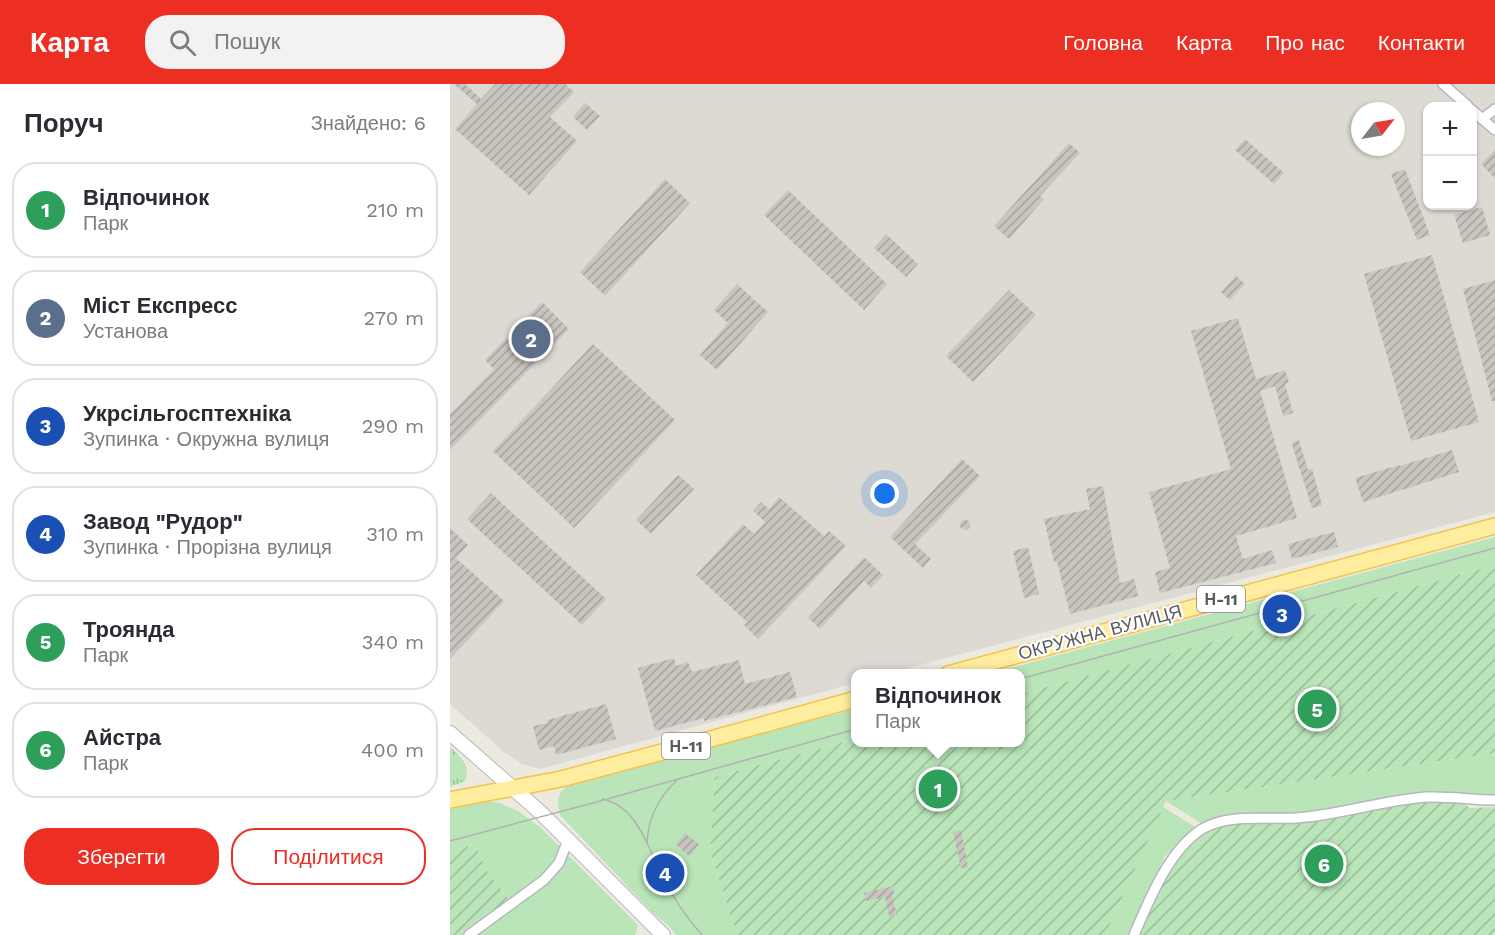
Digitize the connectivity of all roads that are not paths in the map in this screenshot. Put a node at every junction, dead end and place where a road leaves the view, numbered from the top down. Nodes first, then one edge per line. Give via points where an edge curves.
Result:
1 (1443, 84) edge
2 (1463, 102) edge
3 (1495, 109) edge
4 (1477, 114) edge
5 (1482, 119) junction
6 (1495, 130) edge
7 (1495, 526) edge
8 (966, 669) edge
9 (851, 700) edge
10 (450, 733) edge
11 (514, 788) junction
12 (450, 800) edge
13 (1495, 800) edge
14 (568, 840) junction
15 (469, 935) edge
16 (663, 935) edge
17 (1134, 935) edge

1 - 2 street
3 - 5 street
4 - 5 street
5 - 6 street
7 - 8 main road, ОКРУЖНА ВУЛИЦЯ / Н-11
9 - 11 main road, Н-11 via 707,741
10 - 11 main road
11 - 12 main road, Н-11
11 - 14 main road
13 - 17 street via 1427,797 1299,818 1216,822 1193,836 1175,855
14 - 15 street via 559,863 544,880
14 - 16 main road

